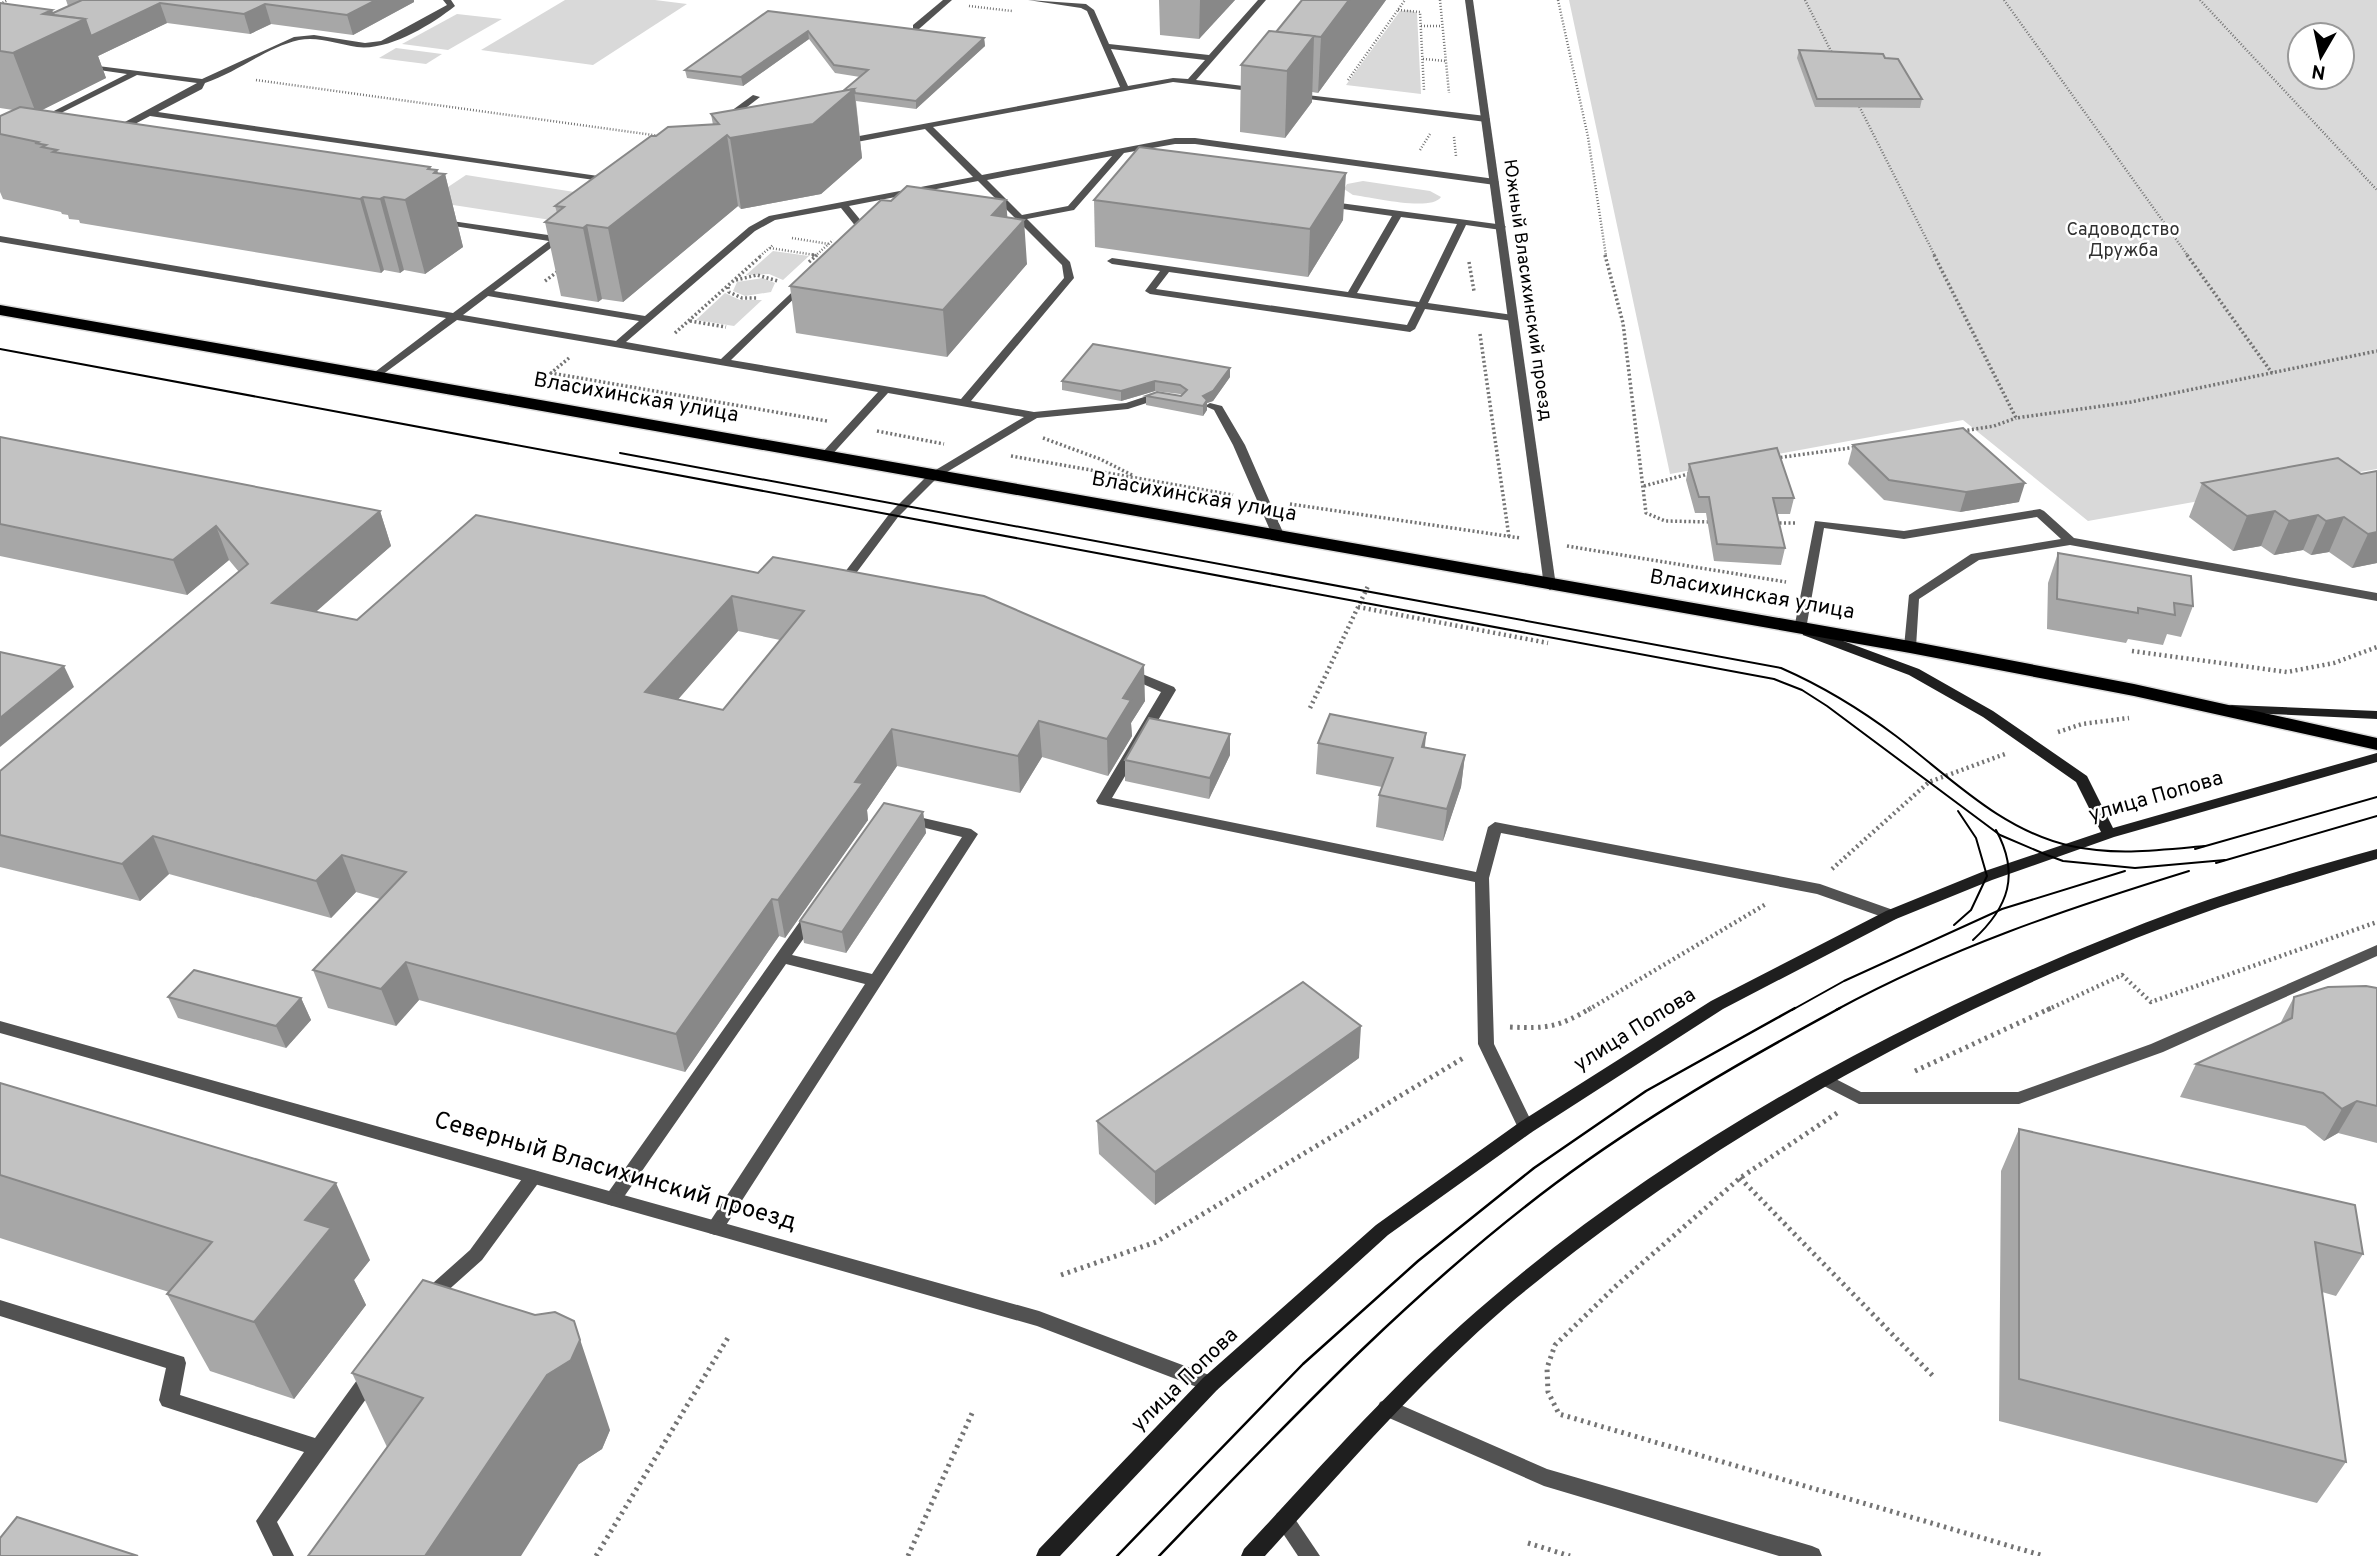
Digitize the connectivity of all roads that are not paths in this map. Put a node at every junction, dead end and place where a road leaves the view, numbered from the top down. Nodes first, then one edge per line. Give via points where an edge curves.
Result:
1 (447, 0) edge
2 (1032, 0) edge
3 (1262, 0) edge
4 (1469, 0) edge
5 (947, 1) edge
6 (916, 27) edge
7 (1107, 46) junction
8 (1211, 58) junction
9 (82, 65) dead end
10 (135, 73) junction
11 (202, 81) junction
12 (1191, 82) junction
13 (1125, 89) junction
14 (1275, 92) edge
15 (1289, 94) edge
16 (756, 97) dead end
17 (149, 113) junction
18 (48, 116) edge
19 (1486, 119) junction
20 (927, 126) junction
21 (716, 127) edge
22 (102, 138) edge
23 (826, 145) edge
24 (1121, 151) junction
25 (978, 178) junction
26 (619, 182) edge
27 (1494, 182) junction
28 (1317, 202) edge
29 (843, 204) junction
30 (1398, 214) junction
31 (1019, 218) junction
32 (428, 219) edge
33 (1463, 222) junction
34 (578, 223) edge
35 (1501, 227) junction
36 (0, 239) edge
37 (557, 239) junction
38 (844, 246) edge
39 (1112, 261) dead end
40 (1166, 269) junction
41 (814, 274) edge
42 (486, 293) junction
43 (1351, 295) junction
44 (1421, 304) junction
45 (0, 310) edge
46 (455, 316) junction
47 (650, 317) junction
48 (1513, 318) junction
49 (618, 344) junction
50 (723, 362) junction
51 (375, 377) junction
52 (885, 390) junction
53 (1180, 400) edge
54 (964, 403) junction
55 (1210, 406) edge
56 (1034, 415) junction
57 (825, 456) junction
58 (933, 476) junction
59 (1279, 537) junction
60 (2070, 541) junction
61 (1550, 586) junction
62 (853, 590) edge
63 (2377, 597) edge
64 (1800, 629) junction
65 (1910, 647) junction
66 (1121, 670) edge
67 (2219, 708) junction
68 (2377, 715) edge
69 (2377, 744) edge
70 (2377, 757) edge
71 (895, 817) edge
72 (2109, 834) junction
73 (2377, 854) edge
74 (1482, 878) junction
75 (820, 903) edge
76 (1891, 915) junction
77 (2377, 950) edge
78 (782, 958) junction
79 (876, 981) junction
80 (0, 1027) edge
81 (1826, 1080) junction
82 (1526, 1127) junction
83 (533, 1177) junction
84 (614, 1199) junction
85 (715, 1228) junction
86 (0, 1308) edge
87 (414, 1317) edge
88 (382, 1361) edge
89 (1210, 1384) junction
90 (1387, 1408) junction
91 (319, 1447) junction
92 (1284, 1520) junction
93 (284, 1556) edge
94 (1045, 1556) edge
95 (1251, 1556) edge
96 (1310, 1556) edge
97 (1812, 1556) edge

1 - 11 street via 451,6 383,43 370,46 300,38
2 - 7 street via 1090,10
3 - 8 street
4 - 19 street, Южный Власихинский проезд
5 - 6 street
7 - 8 street
7 - 13 street
8 - 12 street
9 - 10 street
10 - 11 street
10 - 18 street
11 - 17 street via 199,87
12 - 13 street via 1173,80
12 - 14 street via 1237,83
13 - 20 street
15 - 19 street
16 - 21 street
17 - 22 street
17 - 26 street
19 - 27 street, Южный Власихинский проезд
20 - 23 street
20 - 25 street
24 - 25 street
24 - 27 street via 1195,141
24 - 31 street via 1071,208
25 - 29 street
25 - 31 street
27 - 35 street, Южный Власихинский проезд
28 - 30 street
29 - 38 street via 862,228
29 - 47 street via 772,218 752,229
30 - 33 street
30 - 43 street
31 - 54 street via 1067,264 1069,278
32 - 37 street
33 - 35 street
33 - 44 street
34 - 37 street
35 - 48 street, Южный Власихинский проезд
36 - 46 street
37 - 42 street
39 - 40 street
40 - 43 street
40 - 44 street via 1150,291 1410,328
41 - 50 street
42 - 46 street
42 - 47 street
43 - 44 street
44 - 48 street
45 - 51 highway, Власихинская улица
46 - 49 street
46 - 51 street
47 - 49 street
48 - 61 street, Южный Власихинский проезд
49 - 50 street
50 - 52 street
51 - 57 highway, Власихинская улица
52 - 54 street
52 - 57 street
53 - 56 street via 1156,396 1128,407
54 - 56 street
55 - 59 street via 1218,408 1227,423
56 - 58 street
57 - 58 highway, Власихинская улица
58 - 59 highway, Власихинская улица
58 - 62 street via 894,515 839,587
59 - 61 highway, Власихинская улица
60 - 63 street
60 - 64 street via 2040,513 1904,535 1819,524
60 - 65 street via 1975,557 1913,598
61 - 64 highway, Власихинская улица
64 - 65 highway, Власихинская улица
64 - 72 main road via 1914,672 1988,714 2081,779
65 - 67 highway, Власихинская улица
66 - 74 street via 1169,690 1103,801
67 - 68 main road
67 - 69 highway, Власихинская улица
70 - 72 main road, улица Попова
71 - 79 street via 971,834
72 - 76 main road, улица Попова
73 - 81 main road via 2166,921 1906,1035
74 - 76 street via 1494,827 1820,889
74 - 82 street via 1486,1044
75 - 78 street
76 - 82 main road, улица Попова via 1717,1005
77 - 81 street via 2157,1048 2019,1098 1859,1098
78 - 79 street
78 - 84 street
79 - 85 street
80 - 83 street, Северный Власихинский проезд
81 - 90 main road via 1708,1148 1601,1221 1500,1302
82 - 89 main road, улица Попова via 1382,1230
83 - 84 street, Северный Власихинский проезд
83 - 87 street via 476,1255 430,1296
84 - 85 street, Северный Власихинский проезд
85 - 89 street, Северный Власихинский проезд via 1039,1319
86 - 91 street via 177,1363 169,1400
88 - 91 street
89 - 94 main road, улица Попова
90 - 92 main road
90 - 97 street via 1544,1477
91 - 93 street via 266,1521
92 - 95 main road
92 - 96 street

